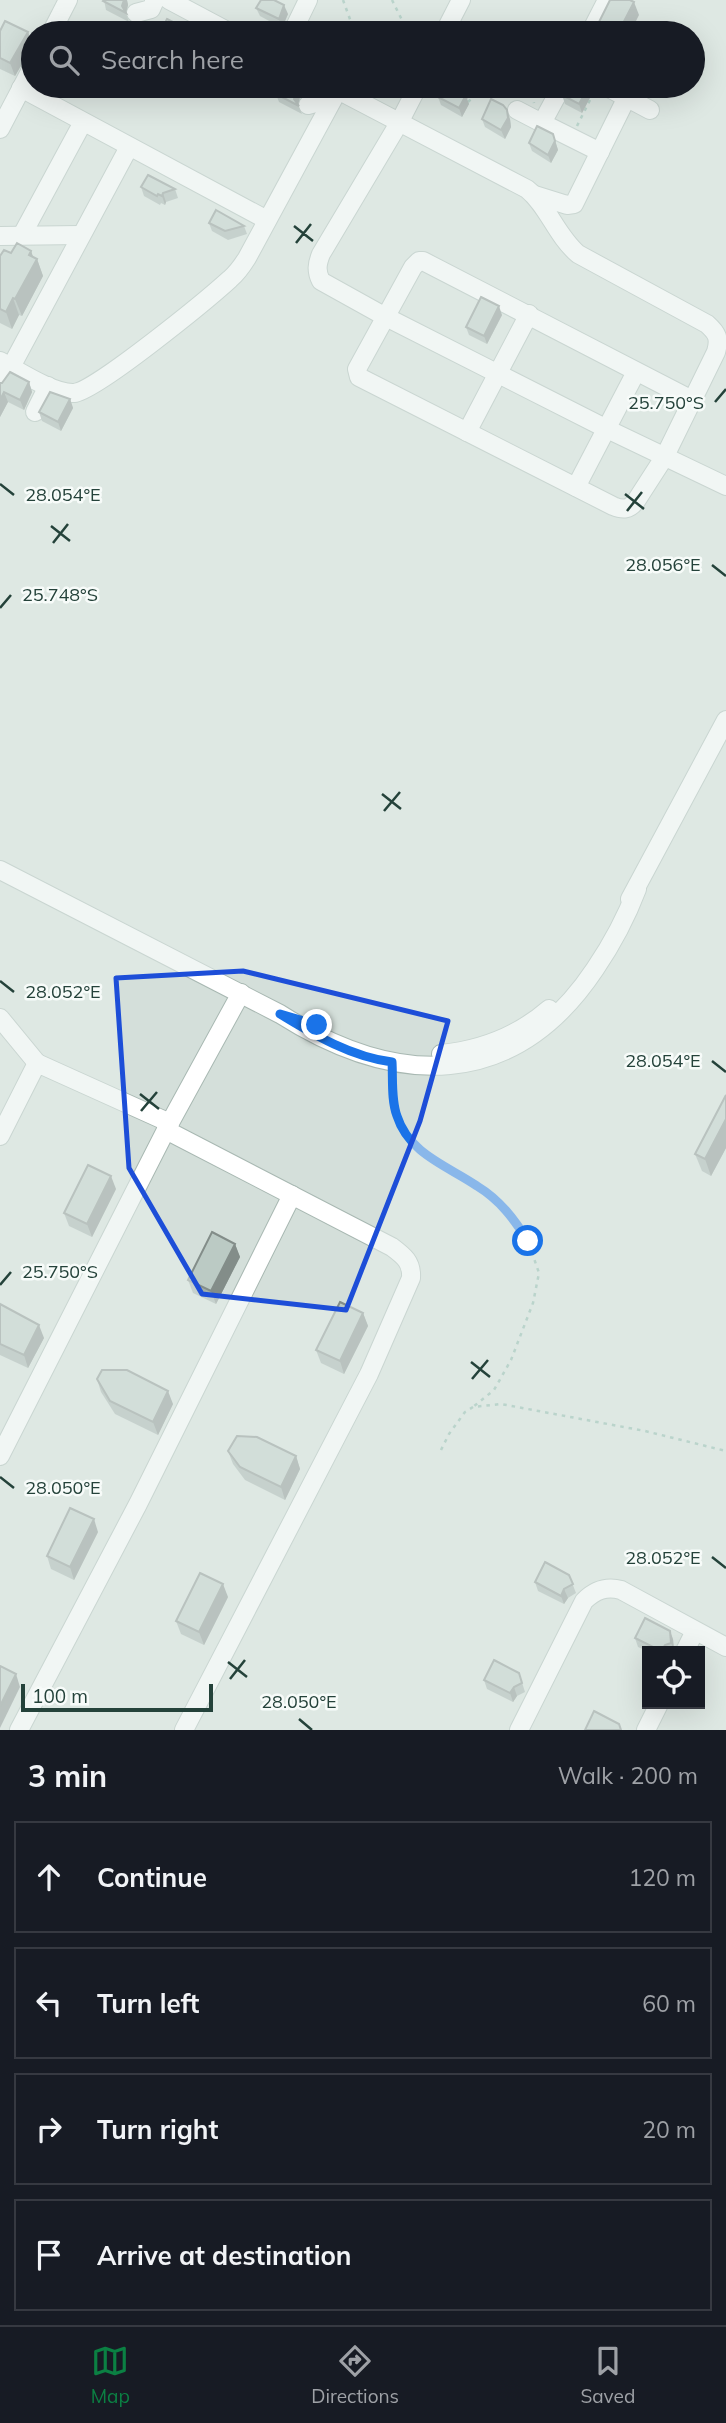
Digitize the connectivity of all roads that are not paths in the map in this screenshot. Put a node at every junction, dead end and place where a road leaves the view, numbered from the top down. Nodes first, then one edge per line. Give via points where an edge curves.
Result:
1 (68, 0) edge
2 (155, 0) edge
3 (169, 0) edge
4 (308, 0) edge
5 (461, 0) edge
6 (607, 0) edge
7 (136, 13) dead end
8 (57, 21) edge
9 (207, 21) edge
10 (298, 21) edge
11 (450, 21) edge
12 (596, 21) edge
13 (21, 90) edge
14 (40, 98) edge
15 (321, 98) edge
16 (329, 98) edge
17 (348, 98) edge
18 (412, 98) edge
19 (556, 98) edge
20 (626, 98) edge
21 (628, 98) edge
22 (309, 105) dead end
23 (517, 110) dead end
24 (650, 110) dead end
25 (83, 122) junction
26 (399, 122) junction
27 (542, 123) junction
28 (0, 129) edge
29 (129, 147) junction
30 (600, 152) junction
31 (534, 195) junction
32 (267, 220) junction
33 (22, 235) junction
34 (81, 235) junction
35 (0, 236) edge
36 (528, 314) junction
37 (384, 316) junction
38 (7, 365) edge
39 (636, 372) junction
40 (498, 374) junction
41 (0, 383) edge
42 (48, 386) junction
43 (692, 400) junction
44 (35, 412) dead end
45 (607, 429) junction
46 (467, 432) junction
47 (665, 456) junction
48 (726, 486) edge
49 (576, 487) junction
50 (726, 720) edge
51 (0, 870) edge
52 (637, 890) junction
53 (241, 993) junction
54 (280, 1014) junction
55 (0, 1018) edge
56 (37, 1063) junction
57 (168, 1126) junction
58 (0, 1136) edge
59 (292, 1195) junction
60 (0, 1456) edge
61 (695, 1631) junction
62 (688, 1646) edge
63 (726, 1647) edge
64 (656, 1709) edge
65 (19, 1730) edge
66 (184, 1730) edge
67 (519, 1730) edge
68 (646, 1730) edge

1 - 8 street
2 - 7 street via 151,9
3 - 9 street
4 - 10 street
5 - 11 street
6 - 12 street
13 - 28 street
14 - 25 street
15 - 22 street
16 - 32 street
17 - 26 street
18 - 26 street
19 - 27 street
20 - 30 street
21 - 24 street
23 - 27 street
25 - 29 street
25 - 33 street
26 - 31 street
26 - 37 street via 317,262 321,281
27 - 30 street
29 - 32 street
29 - 34 street
30 - 31 street via 574,204
31 - 43 street via 558,233 579,254 699,319 718,335 716,352
32 - 42 street via 232,278 107,376 85,391 73,393
33 - 34 street
33 - 35 street
34 - 38 street
36 - 37 street via 419,261
36 - 39 street
36 - 40 street
37 - 40 street
37 - 46 street via 357,369 359,377
38 - 41 street
38 - 42 street
39 - 43 street
39 - 45 street
40 - 45 street
40 - 46 street
42 - 44 street
43 - 47 street
45 - 47 street
45 - 49 street
46 - 49 street
47 - 48 street
47 - 49 street via 631,507 620,508
50 - 52 street
51 - 53 street
52 - 54 street via 551,1007 492,1043 459,1052 407,1053 382,1049
52 - 54 street via 621,927 589,978 532,1037 504,1051 469,1063 392,1062 342,1047
53 - 54 street
53 - 57 street
55 - 56 street
56 - 57 street
56 - 58 street
57 - 59 street
57 - 60 street
59 - 65 street
59 - 66 street via 392,1247 410,1262 411,1278 369,1374
61 - 62 street
61 - 63 street
61 - 67 street via 621,1590 591,1594
64 - 68 street

